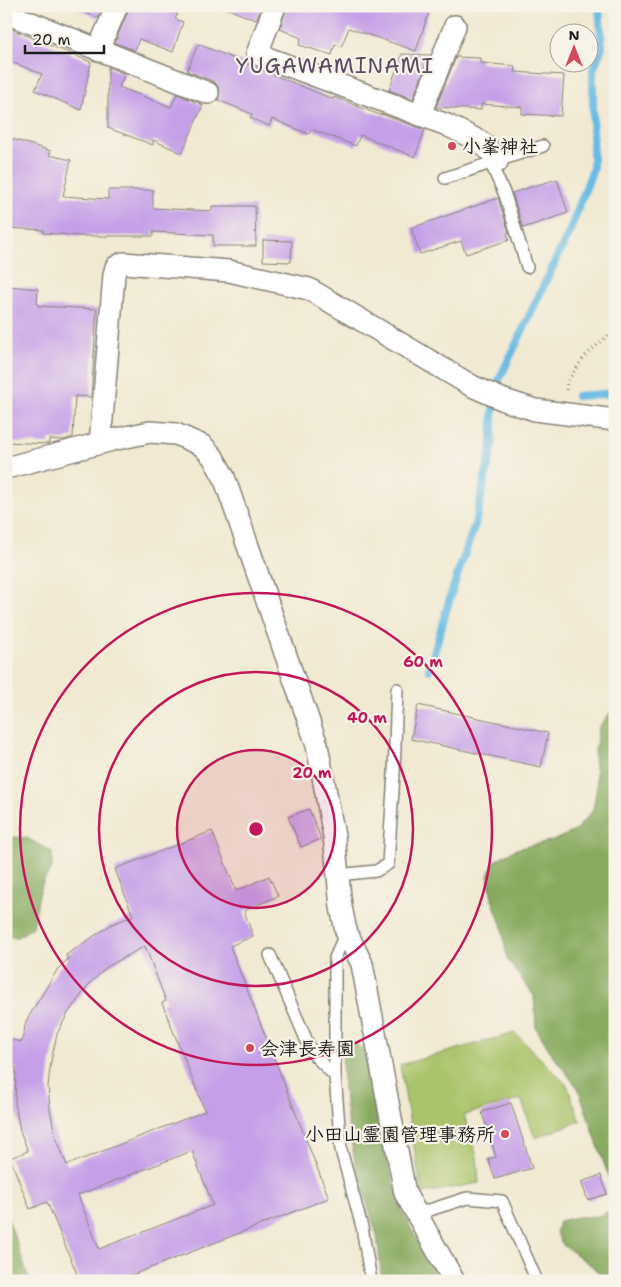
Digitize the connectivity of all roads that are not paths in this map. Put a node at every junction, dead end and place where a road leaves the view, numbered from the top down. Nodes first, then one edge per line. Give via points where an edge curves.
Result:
1 (117, 6) edge
2 (275, 6) edge
3 (6, 13) edge
4 (455, 26) dead end
5 (98, 50) junction
6 (208, 94) dead end
7 (420, 114) junction
8 (543, 146) dead end
9 (494, 163) junction
10 (445, 178) dead end
11 (527, 267) dead end
12 (615, 420) edge
13 (100, 443) junction
14 (6, 468) edge
15 (397, 690) dead end
16 (338, 875) junction
17 (346, 931) junction
18 (270, 955) dead end
19 (335, 1076) junction
20 (417, 1214) junction
21 (371, 1281) edge
22 (454, 1281) edge
23 (537, 1281) edge

1 - 5 street
2 - 7 street via 257,54
3 - 5 street
4 - 7 street
5 - 6 street
7 - 9 street via 481,142 494,155
8 - 9 lane
9 - 10 lane
9 - 11 lane
12 - 13 street via 535,410 504,400 472,386 309,289 229,271 123,263 116,267 114,275
13 - 14 street
13 - 16 street via 150,432 176,434 203,446 213,457 224,477 317,745
15 - 16 lane via 388,864 376,871
16 - 17 street
17 - 19 lane via 335,958
17 - 20 street via 362,964 405,1193
18 - 19 lane via 312,1053
19 - 21 lane via 341,1150 362,1226
20 - 22 street
20 - 23 lane via 466,1198 502,1201

